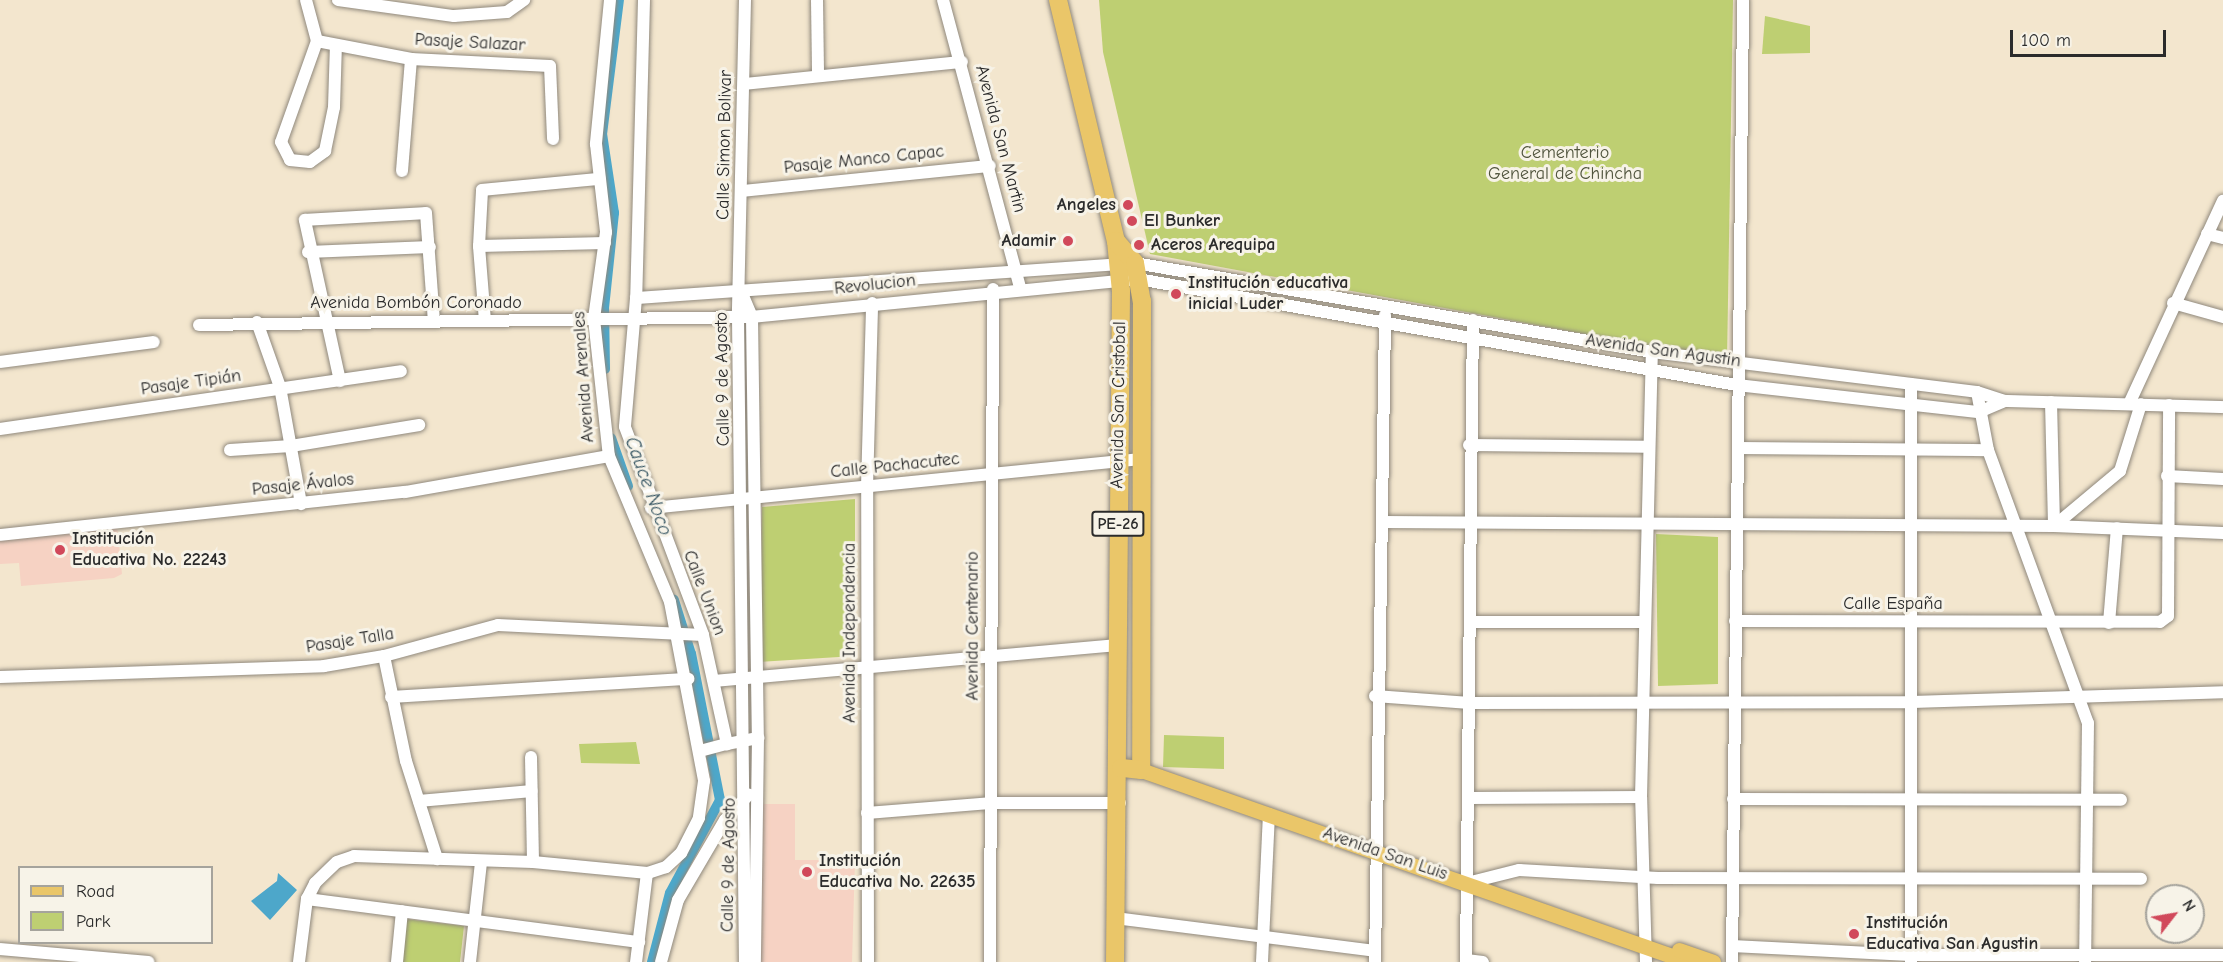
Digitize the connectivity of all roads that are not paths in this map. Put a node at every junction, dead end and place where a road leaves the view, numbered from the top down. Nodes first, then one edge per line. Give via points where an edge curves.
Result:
1 (306, 0) edge
2 (338, 0) edge
3 (524, 0) edge
4 (610, 0) edge
5 (644, 0) edge
6 (745, 0) edge
7 (817, 0) edge
8 (943, 0) edge
9 (1058, 0) edge
10 (1743, 0) edge
11 (317, 41) junction
12 (336, 45) junction
13 (411, 58) junction
14 (962, 62) junction
15 (818, 73) junction
16 (744, 84) junction
17 (553, 139) dead end
18 (990, 166) junction
19 (402, 171) dead end
20 (599, 179) junction
21 (742, 191) junction
22 (2223, 201) edge
23 (2206, 234) junction
24 (2223, 238) edge
25 (604, 243) junction
26 (479, 246) junction
27 (430, 247) junction
28 (308, 252) junction
29 (1016, 270) junction
30 (1135, 272) junction
31 (1020, 288) junction
32 (993, 289) junction
33 (741, 290) junction
34 (636, 298) junction
35 (872, 303) junction
36 (2173, 303) junction
37 (1385, 305) junction
38 (738, 317) junction
39 (752, 317) junction
40 (2223, 317) edge
41 (595, 319) junction
42 (1473, 320) junction
43 (485, 321) junction
44 (633, 321) junction
45 (1385, 321) junction
46 (257, 322) junction
47 (323, 322) junction
48 (434, 322) junction
49 (199, 324) dead end
50 (1473, 338) junction
51 (154, 342) dead end
52 (1652, 352) junction
53 (0, 362) edge
54 (1737, 363) junction
55 (394, 372) dead end
56 (1649, 372) junction
57 (340, 381) junction
58 (1911, 384) junction
59 (1737, 385) junction
60 (280, 387) junction
61 (1977, 392) junction
62 (2005, 400) junction
63 (2051, 402) junction
64 (2135, 404) junction
65 (2169, 405) junction
66 (2223, 407) edge
67 (1912, 408) junction
68 (1979, 412) junction
69 (419, 425) dead end
70 (0, 429) edge
71 (1469, 445) junction
72 (291, 446) junction
73 (1647, 447) junction
74 (1738, 448) junction
75 (230, 450) dead end
76 (1914, 450) junction
77 (1988, 450) junction
78 (609, 456) junction
79 (1143, 459) junction
80 (1118, 461) junction
81 (992, 474) junction
82 (2167, 476) junction
83 (2223, 479) edge
84 (867, 487) junction
85 (749, 498) junction
86 (301, 504) junction
87 (651, 508) junction
88 (1470, 521) junction
89 (1382, 522) junction
90 (1646, 524) junction
91 (2016, 525) junction
92 (1735, 526) junction
93 (1915, 526) junction
94 (2054, 526) junction
95 (2117, 528) junction
96 (2166, 529) junction
97 (2223, 533) edge
98 (0, 535) edge
99 (1142, 606) junction
100 (1117, 607) junction
101 (1735, 621) junction
102 (1912, 621) junction
103 (1471, 622) junction
104 (1646, 622) junction
105 (2109, 623) junction
106 (2051, 624) junction
107 (683, 634) junction
108 (703, 635) junction
109 (1117, 645) junction
110 (384, 656) junction
111 (991, 656) junction
112 (869, 667) junction
113 (0, 677) edge
114 (688, 679) junction
115 (752, 679) junction
116 (714, 681) junction
117 (2223, 692) edge
118 (1375, 696) junction
119 (391, 697) junction
120 (2079, 698) junction
121 (1643, 699) junction
122 (1736, 702) junction
123 (1912, 702) junction
124 (1470, 703) junction
125 (752, 739) junction
126 (724, 745) junction
127 (703, 750) junction
128 (531, 757) dead end
129 (1120, 768) junction
130 (1141, 770) junction
131 (758, 784) junction
132 (532, 791) junction
133 (748, 796) junction
134 (2089, 797) junction
135 (1469, 798) junction
136 (1641, 798) junction
137 (1911, 798) junction
138 (1733, 799) junction
139 (2121, 800) dead end
140 (419, 801) junction
141 (990, 803) junction
142 (1120, 803) junction
143 (867, 813) junction
144 (1269, 814) junction
145 (1376, 851) junction
146 (437, 859) junction
147 (481, 862) junction
148 (533, 862) junction
149 (646, 873) junction
150 (1911, 875) junction
151 (1733, 876) junction
152 (1643, 877) junction
153 (2086, 877) junction
154 (2141, 879) dead end
155 (1467, 883) junction
156 (307, 899) junction
157 (402, 911) junction
158 (473, 918) junction
159 (1115, 918) junction
160 (1262, 939) junction
161 (639, 942) junction
162 (1647, 945) junction
163 (1732, 946) junction
164 (0, 949) edge
165 (2223, 955) edge
166 (1375, 956) edge
167 (1910, 958) edge
168 (2085, 958) edge
169 (2146, 959) edge
170 (2176, 959) edge
171 (83, 960) edge
172 (1466, 961) edge
173 (148, 962) edge
174 (299, 962) edge
175 (397, 962) edge
176 (470, 962) edge
177 (636, 962) edge
178 (661, 962) edge
179 (746, 962) edge
180 (755, 962) edge
181 (868, 962) edge
182 (990, 962) edge
183 (1115, 962) edge
184 (1262, 962) edge
185 (1483, 962) edge
186 (1646, 962) edge
187 (1689, 962) edge
188 (1713, 962) edge
189 (1732, 962) edge

1 - 11 street
2 - 3 street via 454,16 507,12
4 - 20 street, Avenida Arenales via 597,144
5 - 34 street
6 - 16 street, Calle Simon Bolivar
7 - 15 street
8 - 14 street, Avenida San Martin
9 - 30 highway, Avenida San Cristobal / PE-26 via 1116,241
10 - 54 street
11 - 12 street, Pasaje Salazar
11 - 12 street via 281,142 284,156 298,162 325,151 334,107
12 - 13 street, Pasaje Salazar
13 - 17 street, Pasaje Salazar via 549,66
13 - 19 street
14 - 15 street
14 - 18 street, Avenida San Martin
15 - 16 street
16 - 21 street, Calle Simon Bolivar
18 - 21 street, Pasaje Manco Capac
18 - 29 street, Avenida San Martin
20 - 25 street, Avenida Arenales
20 - 26 street via 482,190
21 - 33 street, Calle Simon Bolivar
22 - 23 street
23 - 24 street
23 - 36 street
25 - 26 street
25 - 41 street, Avenida Arenales
26 - 43 street
27 - 28 street
27 - 28 street via 429,217 423,212 308,218
27 - 48 street
28 - 47 street
29 - 30 street, Revolucion
29 - 31 street, Avenida San Martin
29 - 33 street, Revolucion
30 - 31 street, Revolucion
30 - 37 street, Avenida San Agustin
30 - 45 street, Avenida San Agustin
30 - 79 highway
30 - 80 highway, Avenida San Cristobal / PE-26
31 - 32 street, Revolucion
32 - 35 street, Revolucion
32 - 81 street, Avenida Centenario
33 - 34 street, Revolucion
33 - 38 street, Calle 9 de Agosto
33 - 39 street, Calle 9 de Agosto
34 - 44 street
35 - 39 street, Revolucion
35 - 84 street, Avenida Independencia
36 - 40 street
36 - 64 street
37 - 42 street, Avenida San Agustin
37 - 45 street
38 - 39 street, Revolucion
38 - 44 street, Revolucion
38 - 85 street, Calle 9 de Agosto
39 - 85 street, Calle 9 de Agosto
41 - 43 street, Avenida Bombón Coronado
41 - 44 street, Avenida Bombón Coronado
41 - 78 street, Avenida Arenales
42 - 50 street
42 - 52 street, Avenida San Agustin
43 - 48 street, Avenida Bombón Coronado
44 - 87 street, Calle Union via 625,427
45 - 50 street, Avenida San Agustin
45 - 89 street
46 - 47 street, Avenida Bombón Coronado
46 - 49 street, Avenida Bombón Coronado
46 - 60 street
47 - 48 street, Avenida Bombón Coronado
47 - 57 street
50 - 56 street, Avenida San Agustin
50 - 71 street
51 - 53 street
52 - 54 street, Avenida San Agustin
52 - 56 street
54 - 58 street, Avenida San Agustin
54 - 59 street
55 - 57 street, Pasaje Tipián
56 - 59 street, Avenida San Agustin
56 - 73 street
57 - 60 street, Pasaje Tipián
58 - 61 street, Avenida San Agustin
58 - 67 street
59 - 67 street, Avenida San Agustin
59 - 74 street
60 - 70 street, Pasaje Tipián
60 - 72 street
61 - 62 street, Avenida San Agustin
61 - 68 street
62 - 63 street, Avenida San Agustin
62 - 68 street
63 - 64 street, Avenida San Agustin
63 - 94 street
64 - 65 street, Avenida San Agustin
64 - 94 street via 2120,471
65 - 66 street, Avenida San Agustin
65 - 82 street
67 - 68 street, Avenida San Agustin
67 - 76 street
68 - 77 street
69 - 72 street
71 - 73 street
71 - 88 street
72 - 75 street
72 - 86 street
73 - 90 street
74 - 76 street
74 - 92 street
76 - 77 street
76 - 93 street
77 - 91 street
78 - 86 street, Pasaje Ávalos via 405,492
78 - 107 street, Avenida Arenales
79 - 80 street, Calle Pachacutec
79 - 99 highway
80 - 81 street, Calle Pachacutec
80 - 100 highway, Avenida San Cristobal / PE-26
81 - 84 street, Calle Pachacutec
81 - 111 street, Avenida Centenario
82 - 83 street
82 - 96 street
84 - 85 street, Calle Pachacutec
84 - 112 street, Avenida Independencia
85 - 87 street, Calle Pachacutec
85 - 115 street, Calle 9 de Agosto
86 - 98 street, Pasaje Ávalos
87 - 108 street, Calle Union
88 - 89 street
88 - 90 street
88 - 103 street
89 - 118 street
90 - 92 street
90 - 104 street
91 - 93 street
91 - 94 street
91 - 106 street
92 - 93 street
92 - 101 street
93 - 102 street
94 - 95 street
95 - 96 street
95 - 105 street
96 - 97 street
96 - 105 street, Calle España via 2168,616 2160,622
99 - 100 highway
99 - 130 highway
100 - 109 highway, Avenida San Cristobal / PE-26
101 - 102 street, Calle España
101 - 122 street
102 - 106 street, Calle España
102 - 123 street
103 - 104 street
103 - 124 street
104 - 121 street
105 - 106 street, Calle España
106 - 120 street
107 - 108 street, Pasaje Talla
107 - 110 street, Pasaje Talla via 498,625
107 - 114 street, Avenida Arenales
108 - 116 street, Calle Union
109 - 111 street
109 - 129 highway, Avenida San Cristobal / PE-26
110 - 113 street, Pasaje Talla via 324,666
110 - 119 street
111 - 112 street
111 - 141 street, Avenida Centenario
112 - 115 street
112 - 143 street, Avenida Independencia
114 - 119 street
114 - 127 street, Avenida Arenales
115 - 116 street
115 - 125 street, Calle 9 de Agosto
116 - 126 street, Calle Union
117 - 120 street
118 - 124 street
118 - 145 street
119 - 140 street
120 - 123 street
120 - 134 street via 2088,723
121 - 122 street
121 - 124 street
121 - 136 street
122 - 123 street
122 - 138 street
123 - 137 street
124 - 135 street
125 - 126 street
125 - 131 street, Calle 9 de Agosto
125 - 133 street, Calle 9 de Agosto
126 - 127 street
127 - 149 street, Avenida Arenales via 704,801 692,834 673,862
128 - 132 street
129 - 130 highway, Avenida San Luis
129 - 142 highway, Avenida San Cristobal / PE-26
130 - 144 main road, Avenida San Luis
131 - 133 street
131 - 180 street, Calle 9 de Agosto
132 - 140 street
132 - 148 street
133 - 178 street via 725,820 678,900
133 - 179 street, Calle 9 de Agosto
134 - 137 street
134 - 139 street
134 - 153 street
135 - 136 street
135 - 155 street
136 - 152 street
137 - 138 street
137 - 150 street
138 - 151 street
140 - 146 street
141 - 142 street
141 - 143 street
141 - 182 street, Avenida Centenario
142 - 159 highway, Avenida San Cristobal / PE-26
143 - 181 street, Avenida Independencia
144 - 145 main road, Avenida San Luis
144 - 160 street
145 - 155 main road, Avenida San Luis
145 - 166 street
146 - 147 street
146 - 156 street via 354,856 337,862
147 - 148 street
147 - 158 street
148 - 149 street
149 - 161 street
150 - 151 street
150 - 153 street
150 - 167 street
151 - 152 street
151 - 163 street
152 - 155 street via 1519,870
152 - 162 street
153 - 154 street
153 - 168 street
155 - 162 main road, Avenida San Luis
155 - 172 street
156 - 157 street
156 - 174 street
157 - 158 street
157 - 175 street
158 - 161 street
158 - 176 street
159 - 160 street
159 - 183 highway, Avenida San Cristobal / PE-26
160 - 166 street
160 - 184 street
161 - 177 street
162 - 186 street
162 - 187 main road, Avenida San Luis
162 - 188 main road, Avenida San Luis via 1658,942
163 - 167 street
163 - 189 street
164 - 171 street
165 - 170 street
167 - 168 street
168 - 169 street
169 - 170 street
171 - 173 street
172 - 185 street

